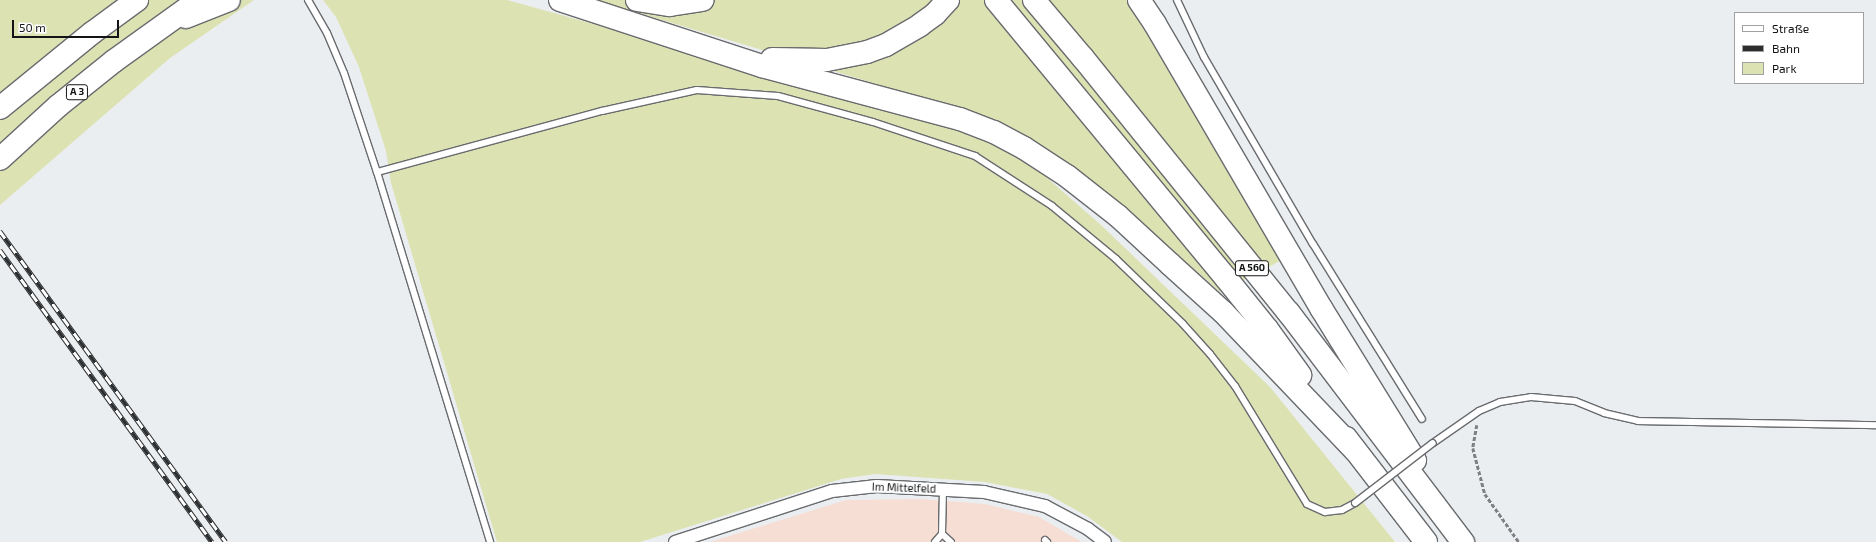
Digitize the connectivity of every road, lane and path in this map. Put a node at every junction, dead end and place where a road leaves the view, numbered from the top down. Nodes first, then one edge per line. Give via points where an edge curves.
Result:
1 (137, 0) edge
2 (199, 0) edge
3 (228, 0) edge
4 (308, 0) edge
5 (560, 0) edge
6 (637, 0) edge
7 (703, 0) edge
8 (1034, 0) edge
9 (1139, 0) edge
10 (1146, 0) edge
11 (1177, 0) edge
12 (996, 1) edge
13 (941, 7) edge
14 (1155, 24) junction
15 (157, 29) junction
16 (720, 53) junction
17 (0, 108) edge
18 (0, 159) edge
19 (377, 172) junction
20 (1479, 411) junction
21 (1422, 419) dead end
22 (1876, 425) edge
23 (1355, 450) junction
24 (943, 489) junction
25 (942, 534) junction
26 (490, 542) edge
27 (675, 542) edge
28 (935, 542) edge
29 (951, 542) edge
30 (1105, 542) edge
31 (1426, 542) edge
32 (1463, 542) edge
33 (1520, 542) edge

1 - 17 highway
2 - 15 highway, A 3
3 - 15 highway
4 - 19 lane via 327,33 344,73
5 - 16 highway
6 - 7 highway via 670,5
8 - 32 highway, A 560 via 1084,58 1289,313
9 - 14 highway
10 - 14 highway
11 - 21 lane via 1204,57 1313,244
12 - 23 highway, A 560 via 1262,323
13 - 16 highway via 904,36 886,45 847,57 807,61
14 - 32 highway via 1320,308
15 - 18 highway, A 3 via 58,106
16 - 23 highway via 960,119 994,132 1024,148 1067,176 1106,207 1223,312
19 - 20 lane, bridge via 602,111 697,90 778,96 881,124 975,156 1052,206 1116,259 1210,354 1235,386 1307,504 1325,512 1342,510 1355,503
19 - 26 lane
20 - 22 lane via 1500,402 1530,397 1575,401 1604,413 1638,421
20 - 33 path via 1473,448 1485,494
23 - 31 highway, A 560
24 - 25 lane
24 - 27 street, Im Mittelfeld via 877,486 832,491
24 - 30 street, Im Mittelfeld via 984,492 1045,506 1088,529
25 - 28 lane
25 - 29 lane

